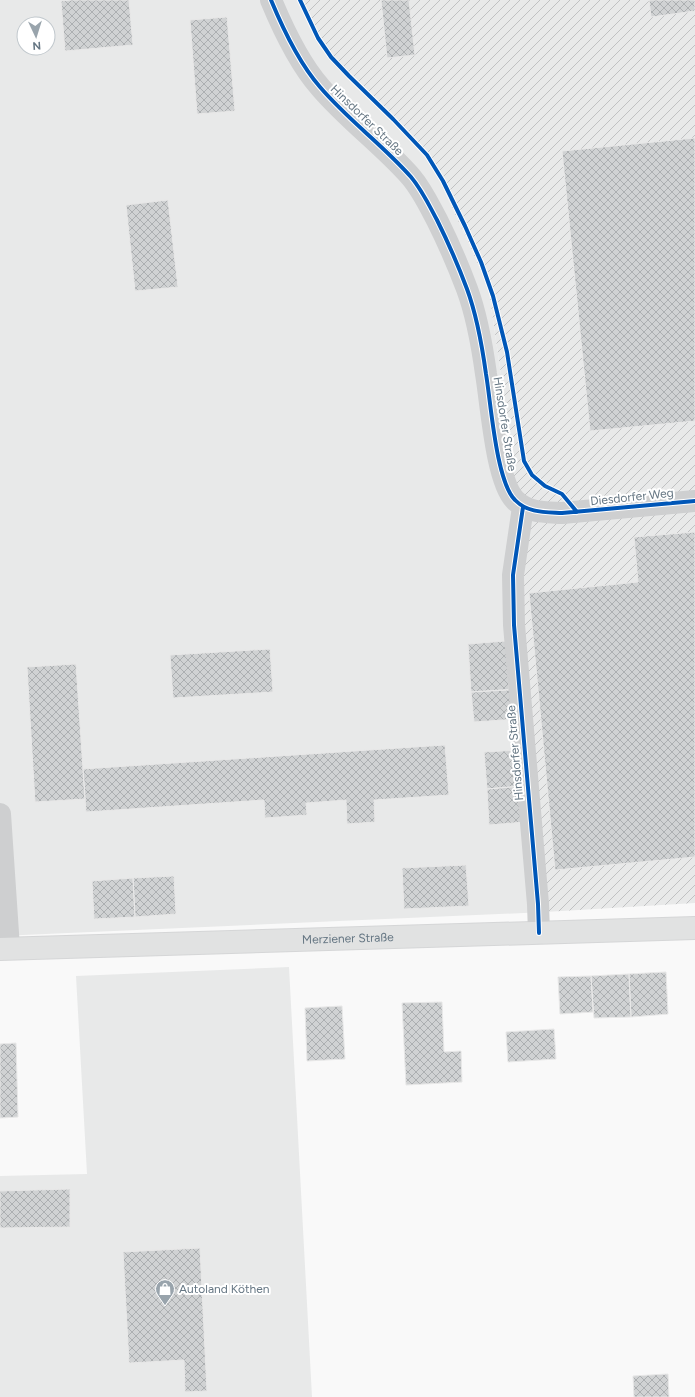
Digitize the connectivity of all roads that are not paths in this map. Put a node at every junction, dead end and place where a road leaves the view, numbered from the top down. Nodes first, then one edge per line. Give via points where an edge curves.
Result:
1 (271, 0) edge
2 (695, 501) edge
3 (524, 507) junction
4 (0, 814) edge
5 (695, 928) edge
6 (539, 933) junction
7 (4, 948) edge

1 - 3 street, Hinsdorfer Straße via 293,46 319,86 411,177 424,194 442,229 457,263 474,314 486,372 497,452 506,486 514,500
2 - 3 street, Diesdorfer Weg via 562,513 541,512
3 - 6 street, Hinsdorfer Straße via 513,575 514,624
4 - 7 street
5 - 6 main road, Merziener Straße
6 - 7 main road, Merziener Straße

